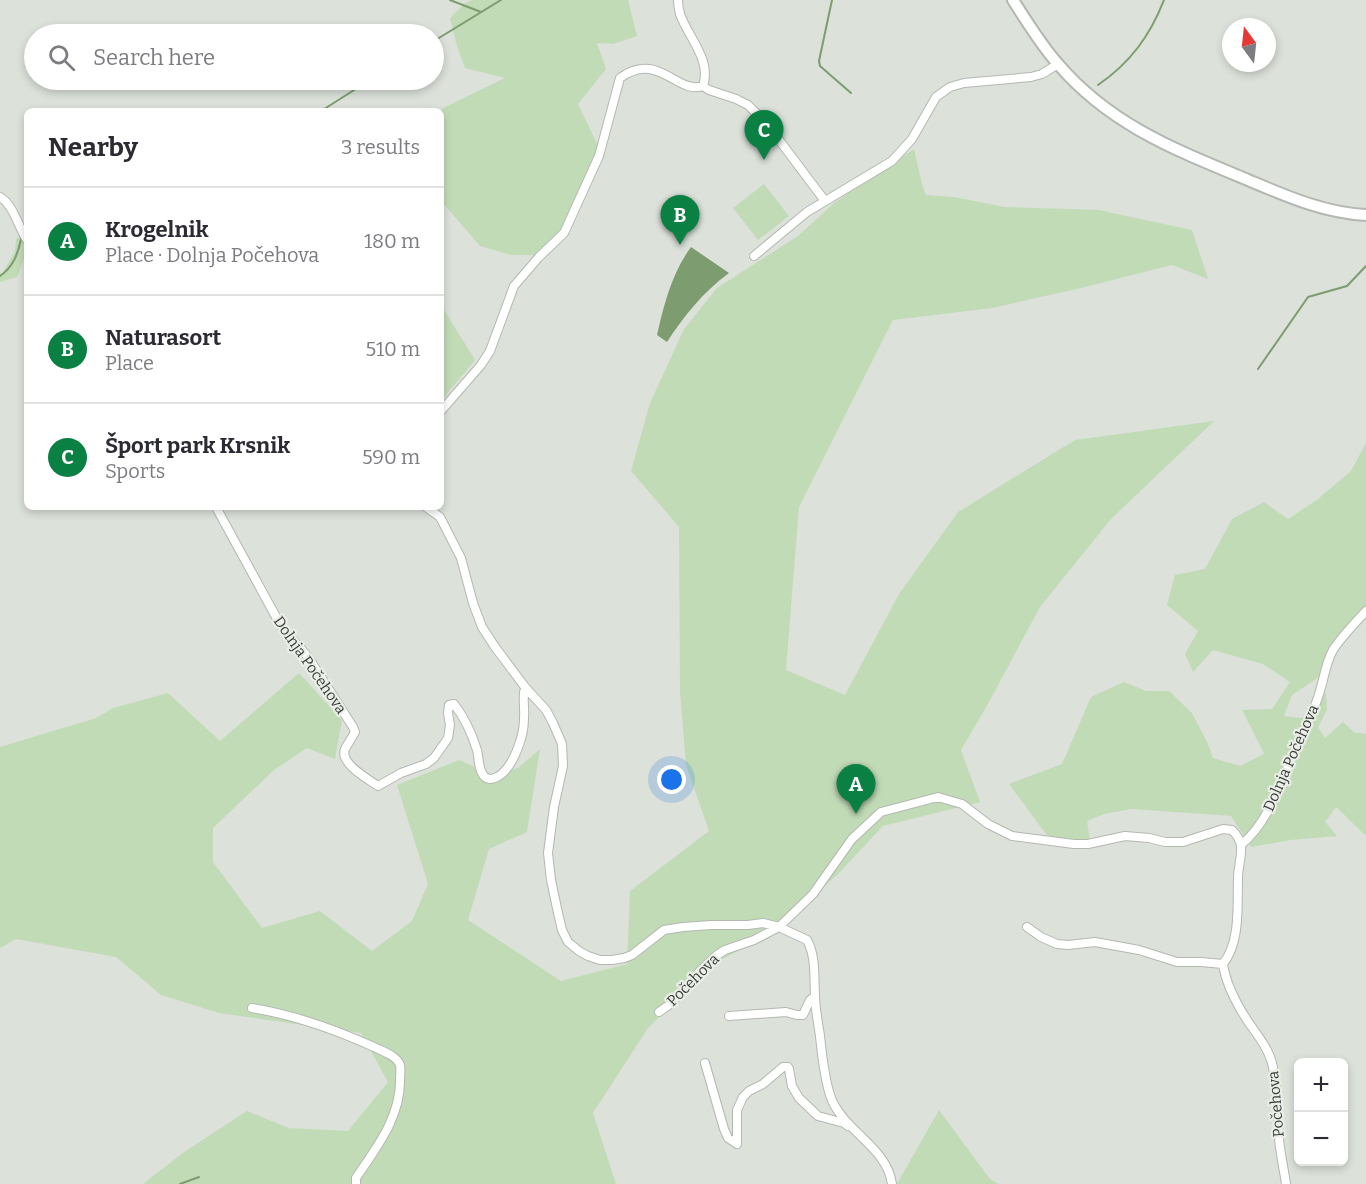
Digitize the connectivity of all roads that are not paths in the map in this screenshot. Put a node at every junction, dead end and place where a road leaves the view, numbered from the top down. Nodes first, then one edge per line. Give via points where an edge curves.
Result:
1 (678, 0) edge
2 (1013, 0) edge
3 (1058, 64) junction
4 (703, 86) junction
5 (0, 197) edge
6 (825, 201) junction
7 (1366, 215) edge
8 (24, 234) edge
9 (754, 256) dead end
10 (444, 408) edge
11 (218, 510) edge
12 (430, 510) edge
13 (1366, 611) edge
14 (525, 687) junction
15 (1241, 845) junction
16 (779, 927) junction
17 (1027, 927) dead end
18 (1223, 964) junction
19 (815, 996) junction
20 (252, 1008) dead end
21 (659, 1012) dead end
22 (729, 1016) dead end
23 (705, 1063) dead end
24 (856, 1131) junction
25 (356, 1184) edge
26 (892, 1184) edge
27 (1286, 1184) edge

1 - 4 street via 703,63
2 - 3 main road
3 - 6 street via 1031,77 951,87 936,97 912,139 892,161
3 - 7 main road via 1101,106 1155,140 1307,204
4 - 6 street via 748,105
4 - 10 street via 696,88 644,68 620,78 598,156 564,233 514,286 482,365
5 - 8 street
6 - 9 street
11 - 14 street, Dolnja Počehova via 281,626 308,657 353,728 355,732 344,750 347,762 378,786 434,758 448,738 448,705 454,704 476,749 481,772 484,777 495,779 509,766 522,734
12 - 14 street via 440,517 461,558 482,627
13 - 15 street, Dolnja Počehova via 1333,651 1280,786 1258,827
14 - 16 street via 550,716 562,744 563,766 548,853 550,880 568,942 588,956 612,960 632,955 664,930 763,922
15 - 16 street via 1232,830 1223,829 1183,842 1125,836 1074,844 1012,836 962,804 938,797 882,812 852,839 813,894
15 - 18 street via 1235,934
16 - 19 street via 807,940
16 - 21 street, Počehova via 717,955
17 - 18 street via 1057,944 1095,942 1177,962
18 - 27 street, Počehova via 1238,1005 1272,1063
19 - 22 street via 803,1015 786,1012
19 - 24 street via 829,1094 834,1108
20 - 25 street via 335,1029 392,1056 400,1065 400,1092 388,1130 356,1178
23 - 24 street via 724,1129 737,1144 737,1110 743,1097 783,1067 788,1067 799,1098 818,1116 844,1123
24 - 26 street via 878,1154 890,1172

